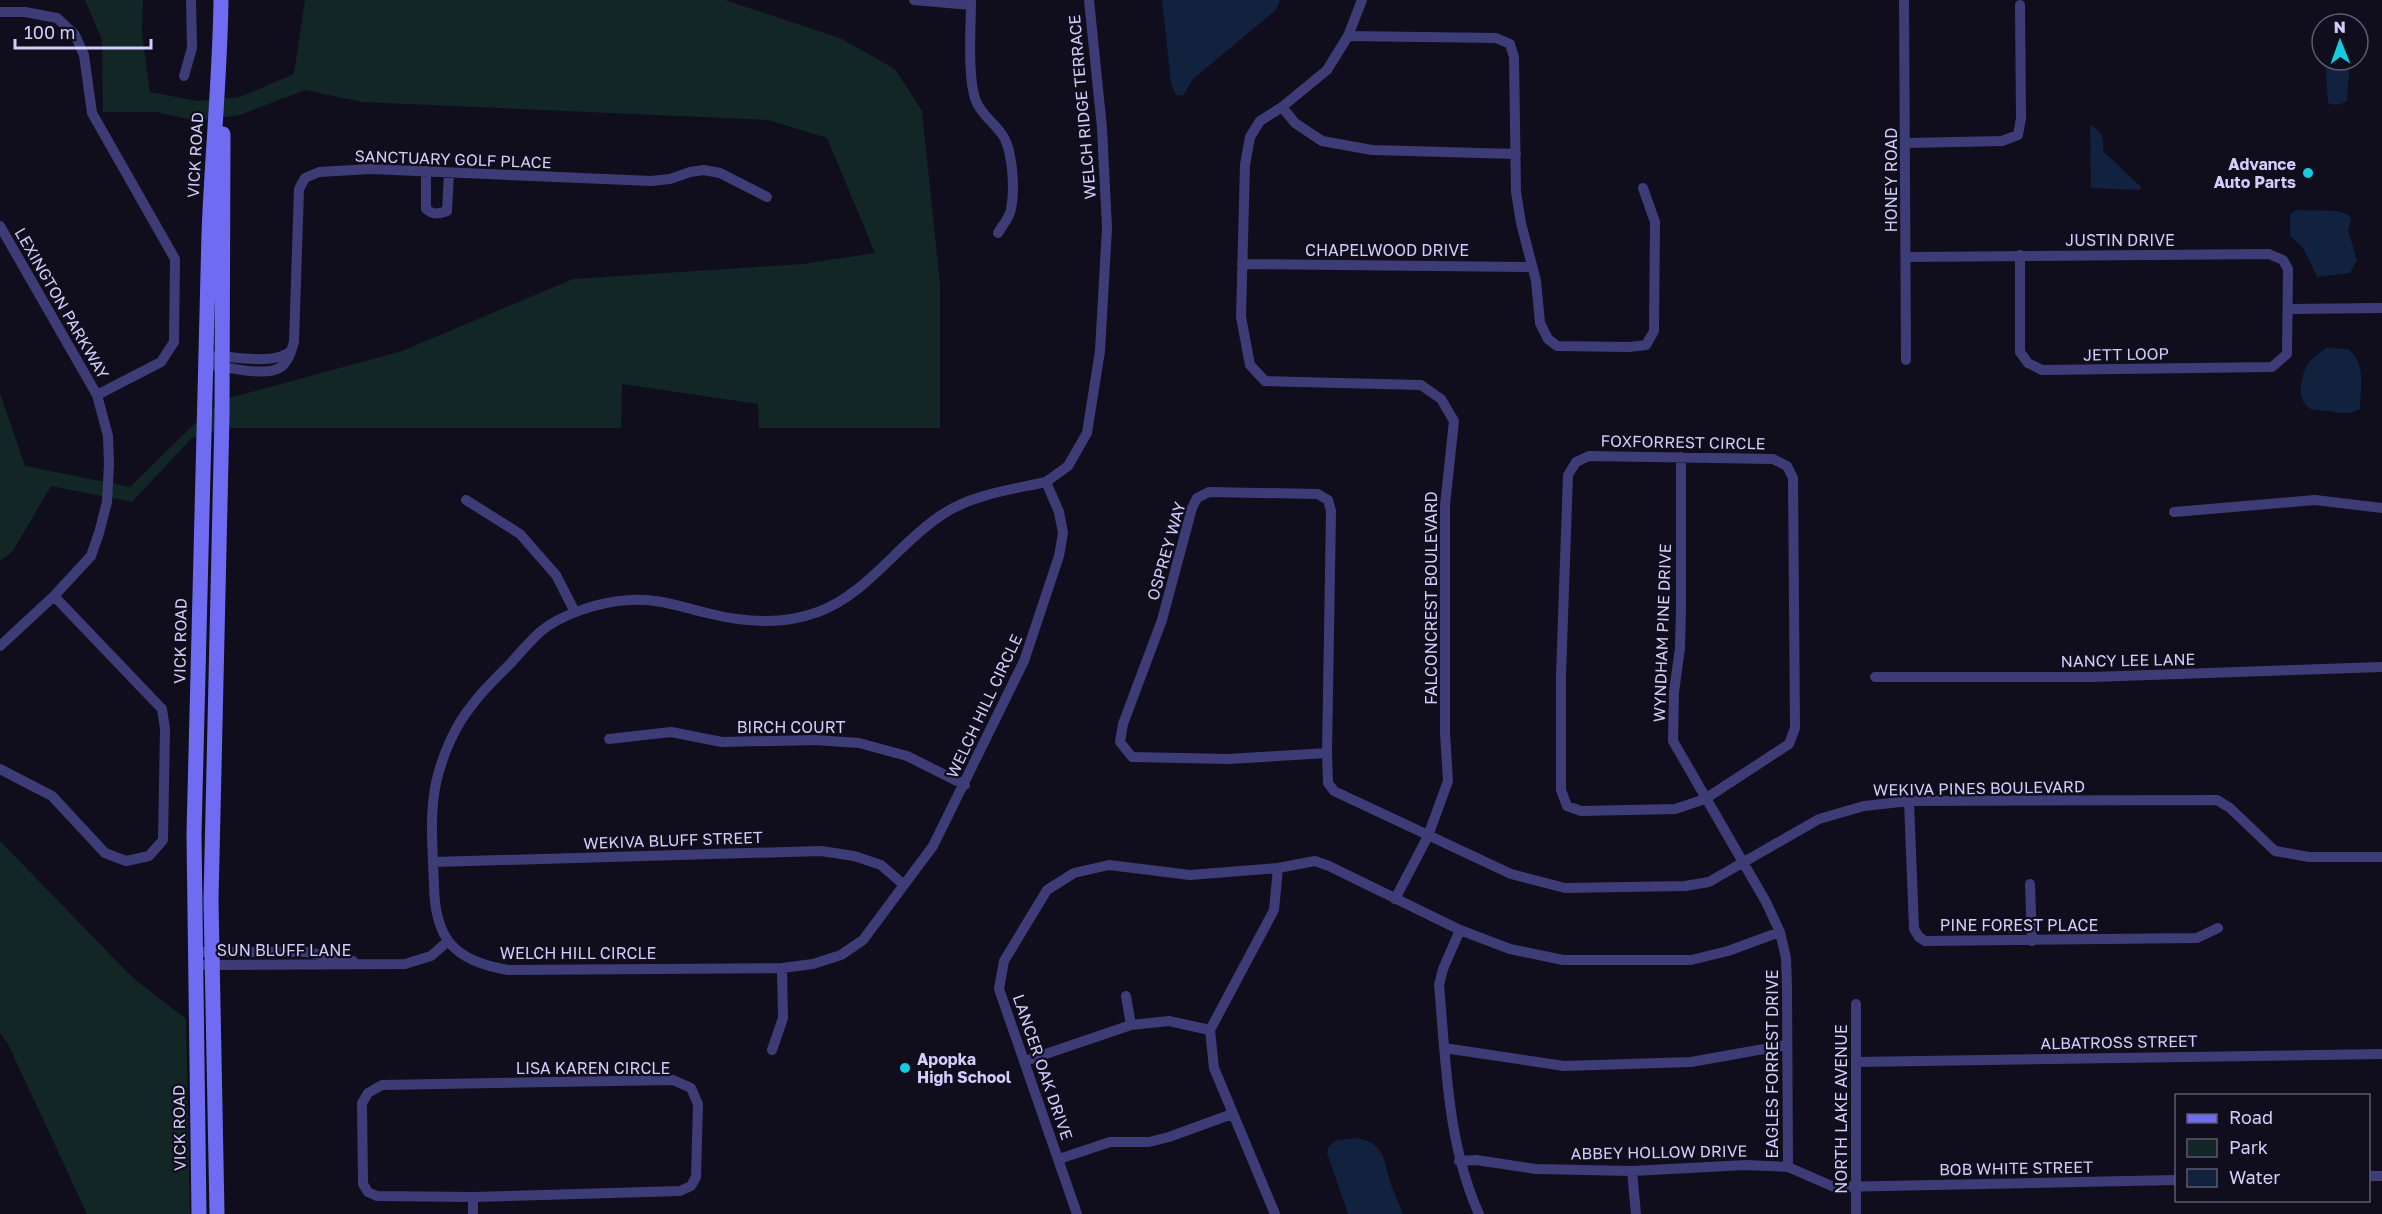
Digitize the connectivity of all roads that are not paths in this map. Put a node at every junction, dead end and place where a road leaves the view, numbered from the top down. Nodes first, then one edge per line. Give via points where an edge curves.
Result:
1 (191, 0) edge
2 (221, 0) edge
3 (914, 0) edge
4 (1089, 0) edge
5 (1362, 0) edge
6 (1904, 0) edge
7 (971, 2) edge
8 (2020, 5) dead end
9 (0, 12) edge
10 (1348, 36) junction
11 (220, 70) junction
12 (184, 76) dead end
13 (1282, 107) junction
14 (1906, 144) junction
15 (1516, 154) junction
16 (426, 171) junction
17 (449, 172) junction
18 (1643, 188) dead end
19 (767, 197) dead end
20 (0, 226) edge
21 (998, 233) dead end
22 (2020, 255) junction
23 (1906, 257) junction
24 (1242, 264) junction
25 (1531, 267) junction
26 (2382, 308) edge
27 (2288, 309) junction
28 (291, 350) junction
29 (267, 358) junction
30 (205, 360) junction
31 (1906, 360) dead end
32 (222, 361) junction
33 (268, 370) junction
34 (97, 395) junction
35 (1682, 457) junction
36 (1046, 482) junction
37 (466, 500) dead end
38 (2382, 508) edge
39 (2174, 512) dead end
40 (54, 596) junction
41 (575, 612) junction
42 (0, 646) edge
43 (2382, 667) edge
44 (1875, 677) dead end
45 (609, 739) dead end
46 (1327, 753) junction
47 (0, 769) edge
48 (965, 785) junction
49 (1705, 799) junction
50 (1909, 801) junction
51 (1375, 812) joint
52 (1428, 836) junction
53 (2382, 857) edge
54 (434, 862) junction
55 (1743, 864) junction
56 (1278, 868) junction
57 (2030, 884) dead end
58 (904, 885) junction
59 (1395, 899) junction
60 (2218, 928) dead end
61 (1460, 930) junction
62 (1780, 932) junction
63 (2032, 941) junction
64 (447, 942) junction
65 (195, 958) junction
66 (211, 959) junction
67 (782, 968) junction
68 (1126, 996) dead end
69 (1856, 1004) dead end
70 (1131, 1024) junction
71 (1210, 1030) junction
72 (1786, 1045) junction
73 (1444, 1048) junction
74 (772, 1050) dead end
75 (2382, 1054) edge
76 (1025, 1061) junction
77 (1856, 1062) junction
78 (1232, 1114) junction
79 (1059, 1159) junction
80 (1459, 1161) junction
81 (1788, 1167) junction
82 (1632, 1170) junction
83 (2175, 1180) edge
84 (1856, 1186) junction
85 (473, 1197) junction
86 (199, 1214) edge
87 (217, 1214) edge
88 (473, 1214) edge
89 (1077, 1214) edge
90 (1275, 1214) edge
91 (1479, 1214) edge
92 (1636, 1214) edge
93 (1856, 1214) edge

1 - 12 street via 192,48
2 - 11 street, VICK ROAD
3 - 7 street
4 - 36 street, WELCH RIDGE TERRACE via 1107,228 1100,351 1087,433 1068,466
5 - 10 street, FALCONCREST BOULEVARD
6 - 14 street, HONEY ROAD
7 - 21 street via 975,100 1009,146 1012,162 1011,210
8 - 14 street via 2018,135 2002,141
9 - 34 street, LEXINGTON PARKWAY via 57,18 75,34 84,55 92,113 175,259 174,342 161,362
10 - 13 street, FALCONCREST BOULEVARD via 1327,70
10 - 15 street via 1496,38 1510,44 1514,57
11 - 30 street, VICK ROAD via 213,139
11 - 32 street, VICK ROAD
13 - 15 street via 1295,123 1322,141 1372,150
13 - 24 street, FALCONCREST BOULEVARD via 1260,122 1250,137 1245,165
14 - 23 street, HONEY ROAD
15 - 25 street via 1516,192
16 - 17 street, SANCTUARY GOLF PLACE
16 - 17 street via 426,209 440,214 447,211
16 - 28 street, SANCTUARY GOLF PLACE via 319,172 305,178 299,189
17 - 19 street, SANCTUARY GOLF PLACE via 651,181 704,170 720,173
18 - 25 street via 1655,222 1654,331 1646,345 1557,346 1548,339 1540,323
20 - 34 street, LEXINGTON PARKWAY
22 - 23 street, JUSTIN DRIVE
22 - 27 street, JUSTIN DRIVE via 2269,254 2283,260 2288,269
22 - 27 street, JETT LOOP via 2020,352 2028,363 2042,370 2272,367 2287,354
23 - 31 street, HONEY ROAD
24 - 25 street, CHAPELWOOD DRIVE
24 - 52 street, FALCONCREST BOULEVARD via 1241,317 1250,365 1265,381 1421,385 1441,399 1454,421 1445,505 1448,781
26 - 27 street
28 - 29 street via 286,356
28 - 33 street via 281,367
29 - 32 street
29 - 33 street
30 - 32 street
30 - 65 street, VICK ROAD via 194,823
32 - 33 street via 234,370
32 - 66 street, VICK ROAD
34 - 40 street, LEXINGTON PARKWAY via 108,436 106,502 91,556
35 - 49 street, WYNDHAM PINE DRIVE via 1681,618 1673,741
35 - 49 street, FOXFORREST CIRCLE via 1773,459 1787,466 1793,478 1795,728 1789,744 1780,752
35 - 49 street, FOXFORREST CIRCLE via 1589,456 1576,462 1568,475 1561,790 1567,806 1581,811 1675,809
36 - 41 street via 978,496 940,516 854,591 818,612 783,620 744,621 664,601 630,600
36 - 48 street, WELCH HILL CIRCLE via 1063,533 1059,556 1024,661
37 - 41 street via 520,534 556,575
38 - 39 street via 2315,500
40 - 42 street, LEXINGTON PARKWAY
40 - 47 street via 162,709 163,840 149,856 126,861 105,853 52,796
41 - 54 street via 540,632 472,705 450,742 436,783 432,820
43 - 44 street, NANCY LEE LANE via 2092,677
45 - 48 street, BIRCH COURT via 671,732 722,742 859,743 908,756
46 - 46 street, OSPREY WAY via 1331,511 1328,501 1318,494 1209,492 1197,498 1192,508 1162,620 1123,724 1120,742 1132,757 1229,759
46 - 51 street, OSPREY WAY via 1328,783 1334,791
48 - 58 street, WELCH HILL CIRCLE via 933,846
49 - 55 street, WYNDHAM PINE DRIVE
50 - 53 street, WEKIVA PINES BOULEVARD via 2217,800 2275,851 2309,856
50 - 55 street, WEKIVA PINES BOULEVARD via 1864,806 1819,819
50 - 63 street, PINE FOREST PLACE via 1914,929 1919,937 1925,941
51 - 52 street, WEKIVA PINES BOULEVARD
52 - 55 street, WEKIVA PINES BOULEVARD via 1511,874 1565,888 1685,886 1709,882
52 - 59 street, FALCONCREST BOULEVARD
54 - 58 street, WEKIVA BLUFF STREET via 821,851 854,856 881,866
54 - 64 street via 434,907
55 - 62 street, EAGLES FORREST DRIVE
56 - 59 street, LANCER OAK DRIVE via 1315,861
56 - 71 street via 1274,910
56 - 76 street, LANCER OAK DRIVE via 1190,875 1109,865 1074,873 1047,890 1004,961 999,989
57 - 63 street
58 - 67 street, WELCH HILL CIRCLE via 864,940 842,955
59 - 61 street, LANCER OAK DRIVE
60 - 63 street, PINE FOREST PLACE via 2197,938
61 - 62 street, LANCER OAK DRIVE via 1510,949 1563,960 1691,960
61 - 73 street via 1439,985
62 - 72 street, EAGLES FORREST DRIVE via 1786,958
64 - 66 street, SUN BLUFF LANE via 431,956 405,964
64 - 67 street, WELCH HILL CIRCLE via 482,966 508,970
65 - 66 street, SUN BLUFF LANE
65 - 86 street, VICK ROAD
66 - 87 street, VICK ROAD
67 - 74 street via 783,1018
68 - 70 street
69 - 77 street, NORTH LAKE AVENUE
70 - 71 street via 1169,1021
70 - 76 street
71 - 78 street via 1214,1068
72 - 73 street via 1691,1062 1564,1066
72 - 81 street, EAGLES FORREST DRIVE
73 - 80 street
75 - 77 street, ALBATROSS STREET
76 - 79 street, LANCER OAK DRIVE
77 - 84 street, NORTH LAKE AVENUE
78 - 79 street via 1169,1137 1149,1142 1110,1142
78 - 90 street
79 - 89 street, LANCER OAK DRIVE
80 - 82 street, ABBEY HOLLOW DRIVE via 1536,1169
80 - 91 street
81 - 82 street, ABBEY HOLLOW DRIVE
81 - 84 street, ABBEY HOLLOW DRIVE via 1834,1187
82 - 92 street
83 - 84 street, BOB WHITE STREET
84 - 93 street, NORTH LAKE AVENUE
85 - 85 street, LISA KAREN CIRCLE via 377,1196 368,1192 363,1184 362,1103 368,1093 382,1085 673,1080 691,1088 698,1104 696,1177 691,1186 680,1191
85 - 88 street

